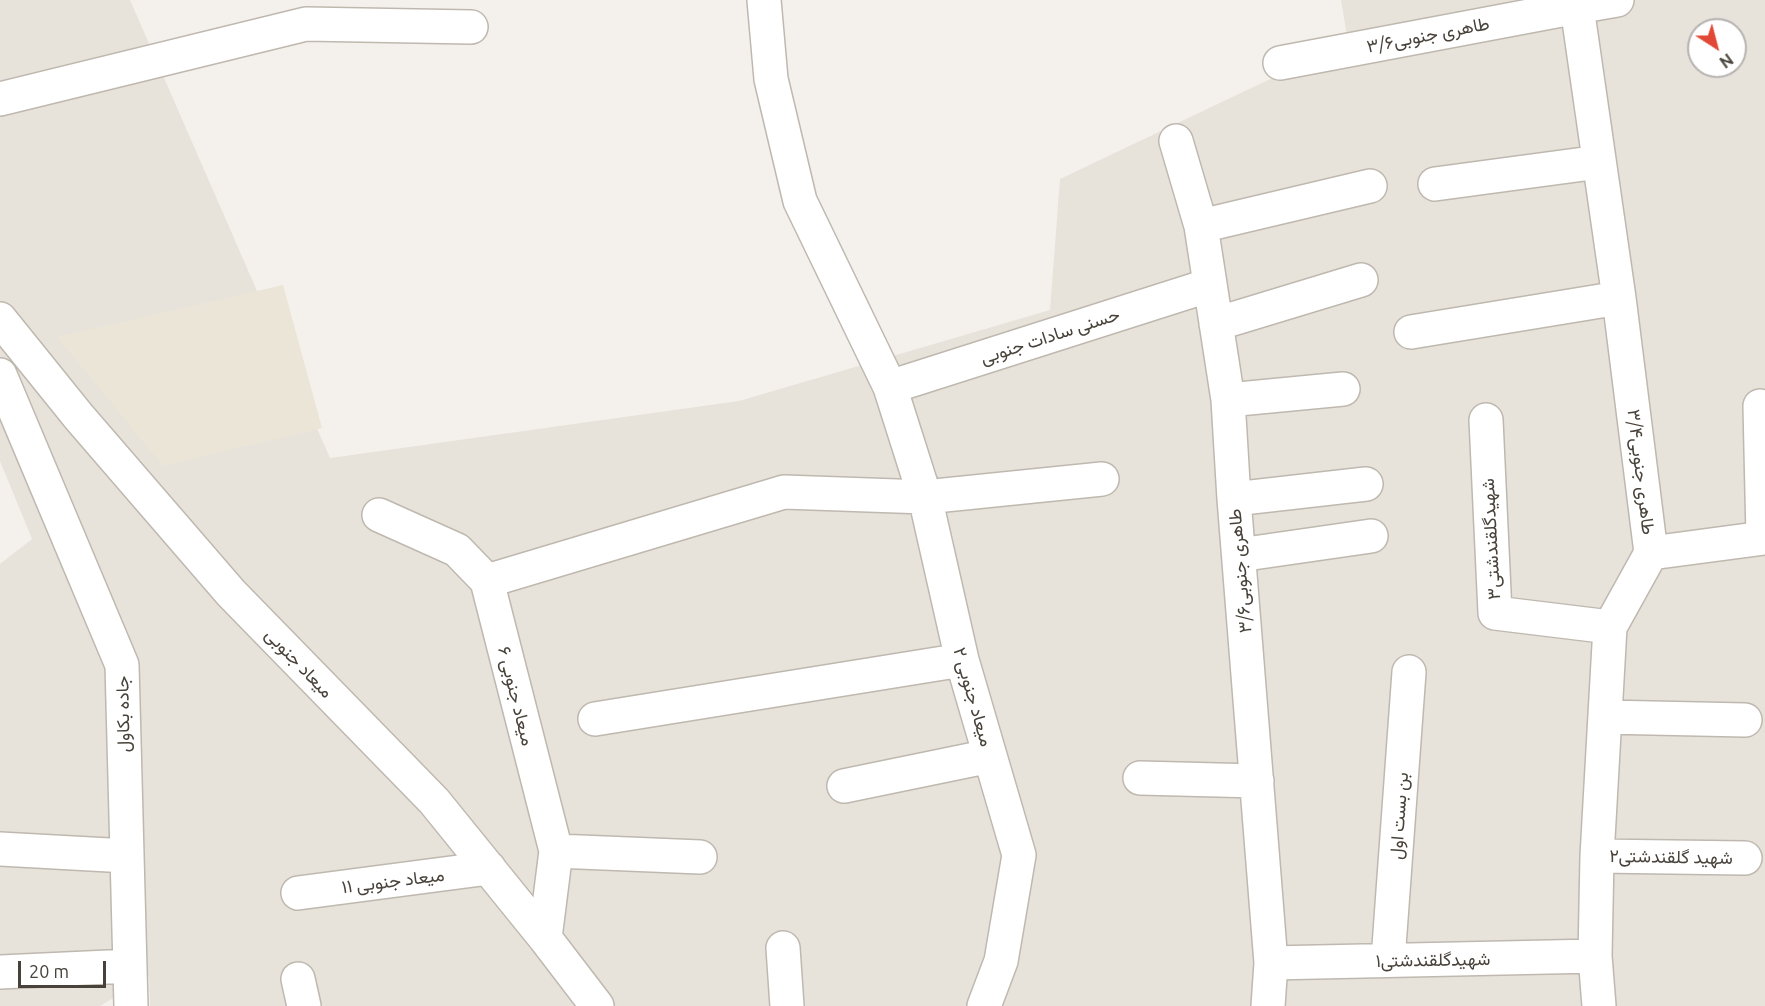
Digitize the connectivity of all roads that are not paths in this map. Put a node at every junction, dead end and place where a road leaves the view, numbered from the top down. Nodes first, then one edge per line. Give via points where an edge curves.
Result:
1 (764, 0) edge
2 (1617, 0) edge
3 (1577, 7) junction
4 (471, 27) dead end
5 (1280, 63) dead end
6 (0, 99) edge
7 (1176, 141) dead end
8 (1599, 162) junction
9 (1435, 184) dead end
10 (1370, 186) dead end
11 (1201, 226) junction
12 (1361, 280) dead end
13 (1210, 285) junction
14 (1619, 298) junction
15 (0, 319) edge
16 (1216, 324) junction
17 (1411, 332) dead end
18 (0, 375) edge
19 (890, 387) junction
20 (1343, 389) dead end
21 (1228, 400) junction
22 (1760, 406) dead end
23 (1486, 420) dead end
24 (1102, 479) dead end
25 (1366, 484) dead end
26 (925, 497) junction
27 (1234, 499) junction
28 (379, 514) dead end
29 (1371, 536) dead end
30 (1651, 553) junction
31 (1239, 555) junction
32 (487, 581) junction
33 (1610, 627) junction
34 (962, 660) junction
35 (1409, 672) dead end
36 (1605, 717) junction
37 (595, 719) dead end
38 (1745, 720) dead end
39 (990, 756) junction
40 (1140, 778) dead end
41 (1257, 781) junction
42 (844, 786) dead end
43 (0, 849) edge
44 (556, 851) junction
45 (127, 856) junction
46 (1597, 856) junction
47 (700, 857) dead end
48 (1745, 858) dead end
49 (489, 868) junction
50 (298, 893) dead end
51 (545, 938) junction
52 (783, 948) dead end
53 (1595, 957) junction
54 (1388, 960) junction
55 (1271, 963) junction
56 (130, 966) junction
57 (0, 972) edge
58 (131, 1006) edge
59 (597, 1006) edge
60 (787, 1006) edge
61 (984, 1006) edge
62 (1268, 1006) edge
63 (1599, 1006) edge

1 - 19 street, میعاد جنوبی ۲ via 771,79 800,201
2 - 3 street
3 - 5 street, طاهری جنوبی۳/۶
3 - 8 street, طاهری جنوبی۳/۴
4 - 6 street via 306,24
7 - 11 street, طاهری جنوبی۳/۶
8 - 9 street
8 - 14 street, طاهری جنوبی۳/۴
10 - 11 street
11 - 13 street, طاهری جنوبی۳/۶
12 - 16 street
13 - 16 street, طاهری جنوبی۳/۶
13 - 19 street, حسنی سادات جنوبی
14 - 17 street
14 - 30 street, طاهری جنوبی۳/۴
15 - 49 street, میعاد جنوبی via 231,593 434,801
16 - 21 street, طاهری جنوبی۳/۶
18 - 45 street, جاده بکاول via 122,665
19 - 26 street, میعاد جنوبی ۲
20 - 21 street
21 - 27 street, طاهری جنوبی۳/۶
22 - 30 street via 1763,538
23 - 33 street, شهیدگلقندشتی۳ via 1495,613
24 - 26 street
25 - 27 street
26 - 32 street via 784,492
26 - 34 street, میعاد جنوبی ۲
27 - 31 street, طاهری جنوبی۳/۶
28 - 32 street, میعاد جنوبی ۶ via 457,550
29 - 31 street
30 - 33 street, طاهری جنوبی۳/۴
31 - 41 street, طاهری جنوبی۳/۶
32 - 44 street, میعاد جنوبی ۶
33 - 36 street, طاهری جنوبی۳/۴
34 - 37 street
34 - 39 street, میعاد جنوبی ۲
35 - 54 street, بن بست اول
36 - 38 street
36 - 46 street, طاهری جنوبی۳/۴
39 - 42 street
39 - 61 street, میعاد جنوبی ۲ via 1019,855 1001,961
40 - 41 street
41 - 55 street, طاهری جنوبی۳/۶
43 - 45 street
44 - 47 street
44 - 51 street, میعاد جنوبی ۶
45 - 56 street, جاده بکاول
46 - 48 street, شهید گلقندشتی۲
46 - 53 street, طاهری جنوبی۳/۴
49 - 50 street, میعاد جنوبی ۱۱
49 - 51 street, میعاد جنوبی
51 - 59 street, میعاد جنوبی
52 - 60 street
53 - 54 street, شهیدگلقندشتی۱
53 - 63 street, طاهری جنوبی۳/۴
54 - 55 street, شهیدگلقندشتی۱
55 - 62 street, طاهری جنوبی۳/۶
56 - 57 street
56 - 58 street, جاده بکاول

